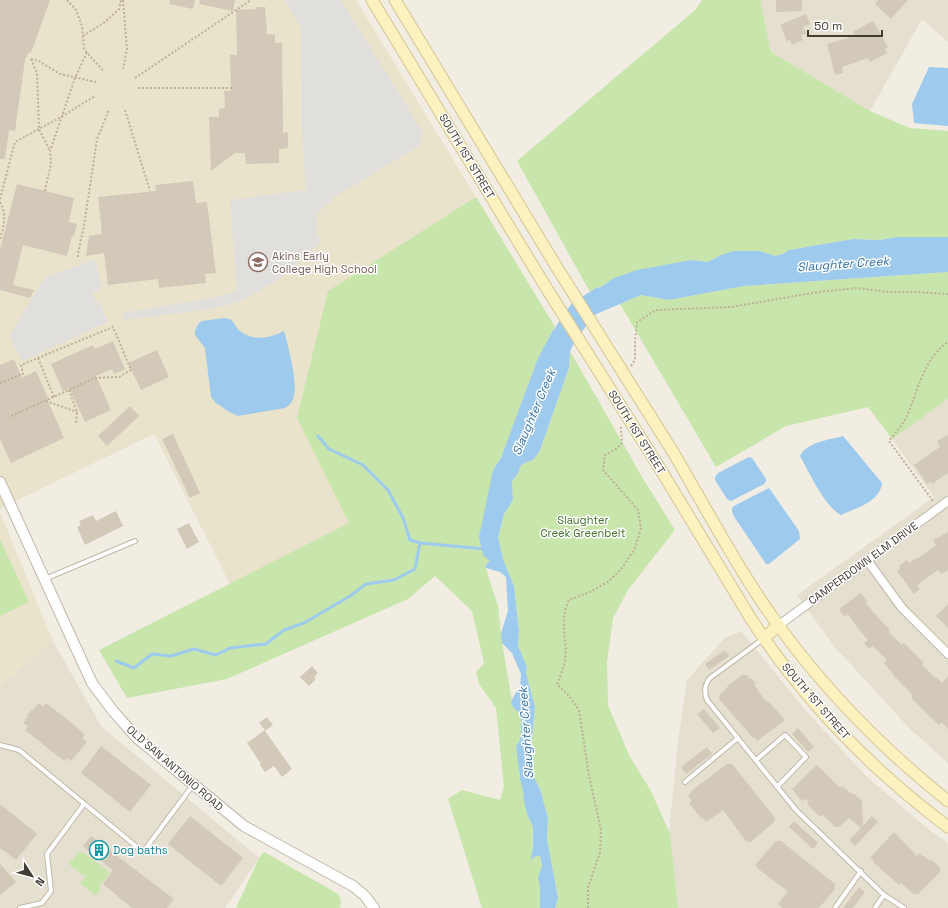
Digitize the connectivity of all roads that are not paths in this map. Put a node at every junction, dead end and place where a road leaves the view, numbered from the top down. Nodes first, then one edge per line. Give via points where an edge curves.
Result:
1 (372, 0) edge
2 (395, 0) edge
3 (0, 482) edge
4 (948, 501) edge
5 (135, 541) dead end
6 (867, 560) junction
7 (44, 579) junction
8 (779, 626) junction
9 (764, 638) junction
10 (948, 654) edge
11 (738, 738) junction
12 (0, 745) edge
13 (756, 760) junction
14 (685, 782) dead end
15 (194, 784) junction
16 (777, 787) junction
17 (948, 801) edge
18 (84, 804) junction
19 (948, 827) edge
20 (861, 871) junction
21 (884, 895) junction
22 (20, 908) edge
23 (374, 908) edge
24 (835, 908) edge
25 (875, 908) edge
26 (904, 908) edge

1 - 9 main road, SOUTH 1ST STREET, bridge via 542,281
2 - 8 main road, SOUTH 1ST STREET, bridge via 556,266 673,452 745,575
3 - 7 street, OLD SAN ANTONIO ROAD
4 - 6 street, CAMPERDOWN ELM DRIVE
5 - 7 lane
6 - 8 street, CAMPERDOWN ELM DRIVE
6 - 10 street via 902,608
7 - 15 street, OLD SAN ANTONIO ROAD via 92,683 137,738
8 - 9 main road
8 - 17 main road, SOUTH 1ST STREET via 833,694 858,720
9 - 11 lane via 706,682 707,700
9 - 19 main road, SOUTH 1ST STREET via 796,680 848,739 913,799
11 - 13 lane
11 - 14 lane
12 - 18 lane via 19,750
13 - 16 lane
13 - 16 lane via 785,735 806,757
15 - 18 lane via 143,852
15 - 23 street, OLD SAN ANTONIO ROAD via 244,826 353,886
16 - 20 lane via 796,810
18 - 22 lane via 47,854 50,891 42,903
20 - 21 lane
20 - 24 lane
21 - 25 lane
21 - 26 lane

